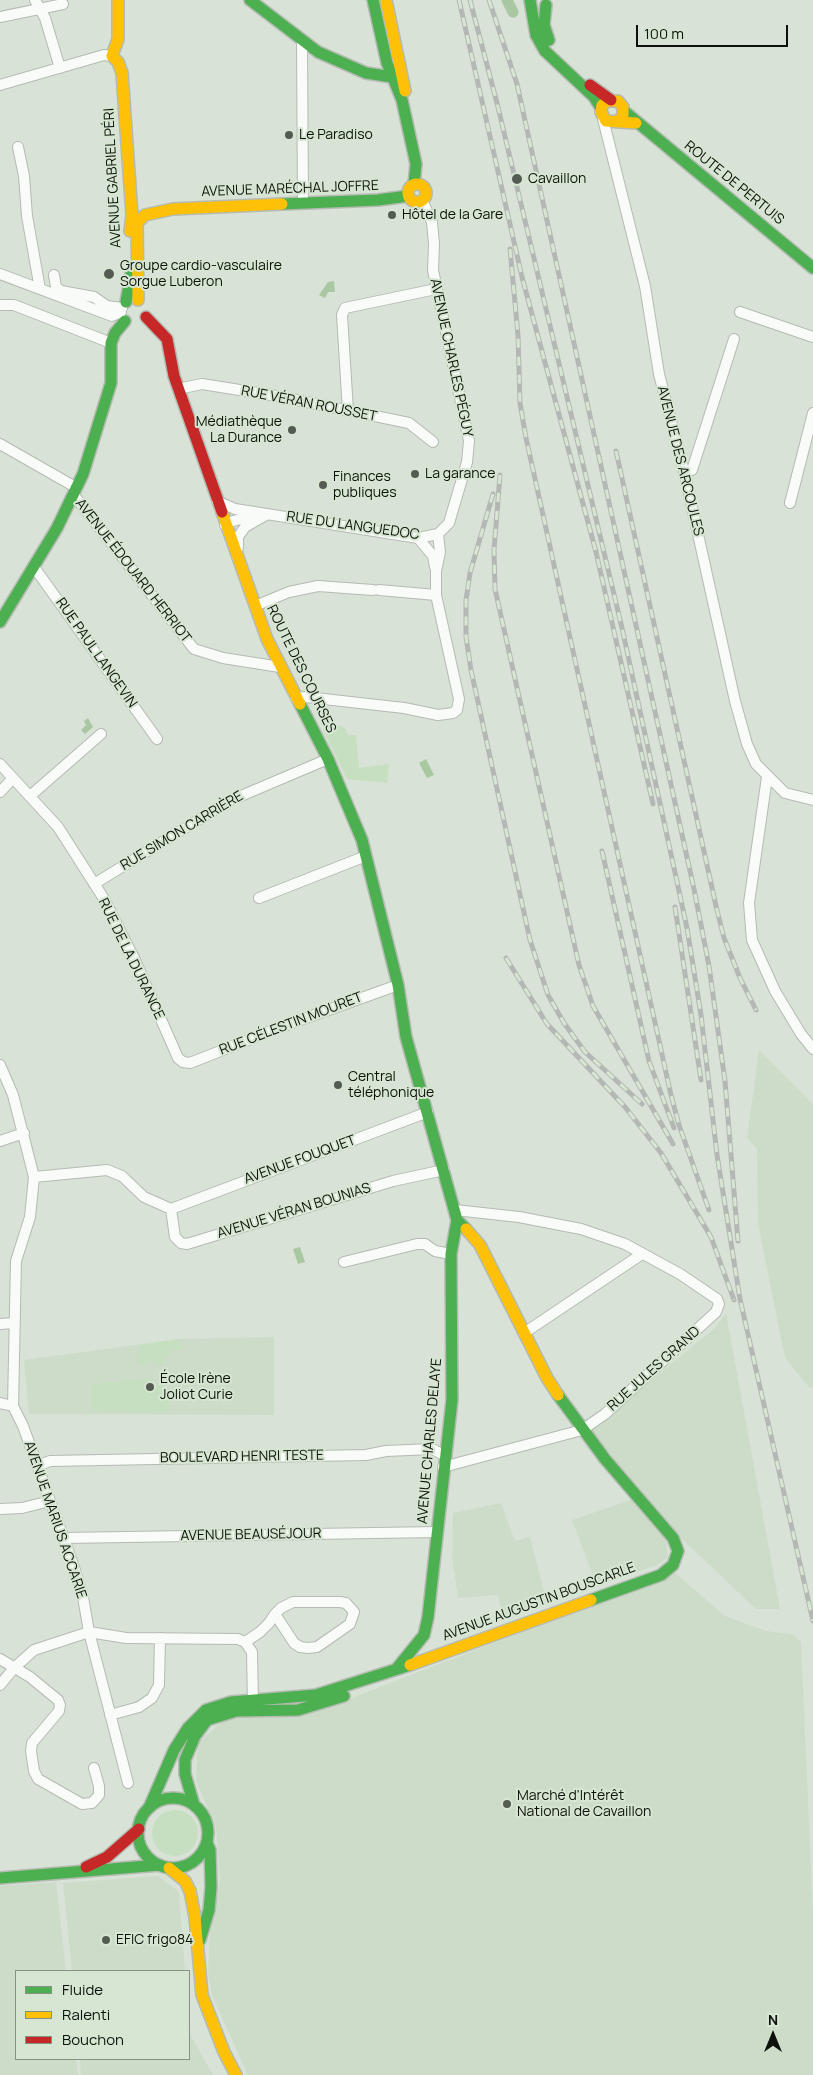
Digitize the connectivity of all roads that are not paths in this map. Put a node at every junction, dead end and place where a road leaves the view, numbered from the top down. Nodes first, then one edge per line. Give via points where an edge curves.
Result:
1 (118, 0) edge
2 (250, 0) edge
3 (373, 0) edge
4 (380, 0) edge
5 (386, 0) edge
6 (531, 0) edge
7 (550, 1) edge
8 (38, 4) edge
9 (63, 4) dead end
10 (0, 17) edge
11 (302, 40) junction
12 (112, 56) junction
13 (60, 68) junction
14 (392, 77) junction
15 (403, 81) junction
16 (0, 84) edge
17 (611, 100) junction
18 (602, 114) junction
19 (620, 118) junction
20 (609, 140) junction
21 (18, 148) dead end
22 (418, 185) junction
23 (408, 196) junction
24 (422, 200) junction
25 (303, 203) junction
26 (137, 216) junction
27 (813, 268) edge
28 (0, 274) edge
29 (54, 275) dead end
30 (40, 289) junction
31 (436, 289) junction
32 (0, 304) edge
33 (126, 309) junction
34 (740, 312) dead end
35 (146, 317) junction
36 (813, 337) edge
37 (734, 339) dead end
38 (111, 343) junction
39 (178, 389) junction
40 (348, 411) junction
41 (813, 413) edge
42 (432, 442) dead end
43 (0, 444) edge
44 (684, 471) junction
45 (75, 491) junction
46 (217, 500) junction
47 (790, 503) dead end
48 (264, 514) junction
49 (225, 525) junction
50 (438, 534) junction
51 (418, 538) junction
52 (238, 559) junction
53 (34, 567) junction
54 (436, 571) junction
55 (436, 595) junction
56 (254, 606) junction
57 (1, 617) edge
58 (280, 666) junction
59 (296, 698) junction
60 (101, 734) dead end
61 (157, 740) dead end
62 (328, 759) junction
63 (0, 764) edge
64 (767, 777) junction
65 (13, 778) junction
66 (0, 792) edge
67 (30, 796) junction
68 (813, 800) edge
69 (366, 856) junction
70 (94, 884) junction
71 (259, 898) dead end
72 (398, 985) junction
73 (813, 1049) edge
74 (183, 1062) joint
75 (0, 1065) edge
76 (428, 1112) junction
77 (24, 1133) junction
78 (0, 1141) edge
79 (444, 1170) junction
80 (34, 1178) junction
81 (171, 1209) junction
82 (456, 1215) junction
83 (472, 1237) junction
84 (451, 1248) junction
85 (642, 1254) junction
86 (344, 1262) dead end
87 (14, 1323) junction
88 (0, 1324) edge
89 (524, 1333) junction
90 (0, 1403) edge
91 (13, 1406) junction
92 (582, 1430) junction
93 (446, 1456) junction
94 (37, 1466) junction
95 (443, 1467) junction
96 (50, 1501) junction
97 (0, 1509) edge
98 (437, 1532) junction
99 (64, 1538) junction
100 (275, 1614) junction
101 (89, 1632) junction
102 (424, 1635) junction
103 (160, 1638) junction
104 (245, 1642) junction
105 (430, 1657) junction
106 (0, 1659) edge
107 (412, 1664) junction
108 (398, 1667) junction
109 (14, 1668) junction
110 (0, 1685) edge
111 (254, 1701) junction
112 (110, 1715) junction
113 (207, 1720) junction
114 (94, 1768) dead end
115 (128, 1783) dead end
116 (194, 1805) junction
117 (149, 1808) junction
118 (139, 1828) junction
119 (207, 1843) junction
120 (164, 1866) junction
121 (78, 1870) junction
122 (0, 1878) edge
123 (198, 1946) junction
124 (236, 2075) edge

1 - 12 street via 118,39
2 - 11 street
3 - 14 street
4 - 15 street via 395,64
5 - 15 street
6 - 7 street via 537,5
6 - 18 street via 536,35 545,51 594,97
7 - 17 street via 544,25 554,48 584,81
8 - 9 street
8 - 10 street
8 - 13 street
11 - 14 street via 318,52 366,73
11 - 25 street
12 - 13 street via 104,55
12 - 26 street, AVENUE GABRIEL PÉRI via 122,73
13 - 16 street
14 - 22 street via 402,100
15 - 22 street via 422,170
17 - 18 street via 605,102
17 - 19 street via 621,104
18 - 19 street via 610,123
18 - 20 street, AVENUE DES ARCOULES
19 - 20 street
19 - 27 street, ROUTE DE PERTUIS via 636,123
20 - 44 street, AVENUE DES ARCOULES via 645,286 659,374
21 - 30 street
22 - 23 street via 409,187
22 - 24 street via 425,191
23 - 24 street via 415,202
23 - 25 street, AVENUE MARÉCHAL JOFFRE via 387,200
24 - 31 street, AVENUE CHARLES PÉGUY via 432,222
25 - 26 street, AVENUE MARÉCHAL JOFFRE via 146,208
26 - 33 street, AVENUE GABRIEL PÉRI via 129,226 131,283
28 - 30 street
29 - 33 street via 56,287 61,290 94,297 107,306
30 - 33 street via 112,316
31 - 40 street via 348,306 343,311
31 - 50 street, AVENUE CHARLES PÉGUY via 469,441 467,462 453,512 449,523
32 - 38 street via 14,304
33 - 35 street, ROUTE DES COURSES via 146,309
33 - 35 street via 136,325
33 - 38 street
34 - 36 street
35 - 39 street, ROUTE DES COURSES via 167,339
37 - 44 street via 692,470
38 - 45 street via 110,383
39 - 40 street, RUE VÉRAN ROUSSET via 202,384
39 - 46 street, ROUTE DES COURSES
40 - 42 street, RUE VÉRAN ROUSSET via 409,423
41 - 47 street
43 - 45 street
44 - 64 street, AVENUE DES ARCOULES via 735,701 751,756
45 - 53 street
45 - 58 street, AVENUE ÉDOUARD HERRIOT via 194,650 222,658
46 - 48 street, RUE DU LANGUEDOC via 234,509
46 - 49 street, ROUTE DES COURSES
48 - 49 street, RUE DU LANGUEDOC
48 - 51 street, RUE DU LANGUEDOC
48 - 52 street, RUE DU LANGUEDOC via 238,537
49 - 52 street, ROUTE DES COURSES
50 - 51 street, RUE DU LANGUEDOC
50 - 54 street via 440,552
51 - 54 street via 432,556
52 - 56 street, ROUTE DES COURSES
53 - 57 street
53 - 61 street, RUE PAUL LANGEVIN
54 - 55 street
55 - 56 street via 318,586 289,592
55 - 59 street via 459,699 453,713 438,715 306,696
56 - 58 street, ROUTE DES COURSES
58 - 59 street, ROUTE DES COURSES
59 - 62 street, ROUTE DES COURSES
60 - 67 street
62 - 69 street, ROUTE DES COURSES
62 - 70 street, RUE SIMON CARRIÈRE via 228,801
63 - 65 street, RUE DE LA DURANCE
64 - 68 street, AVENUE DES ARCOULES via 785,793
64 - 73 street via 749,904 752,940 775,991
65 - 66 street
65 - 67 street, RUE DE LA DURANCE
67 - 70 street, RUE DE LA DURANCE via 58,827
69 - 71 street
69 - 72 street, ROUTE DES COURSES
70 - 74 street, RUE DE LA DURANCE via 134,958 178,1058
72 - 74 street, RUE CÉLESTIN MOURET via 281,1026 190,1063
72 - 76 street, ROUTE DES COURSES via 406,1037
75 - 77 street
76 - 79 street, ROUTE DES COURSES
76 - 81 street, AVENUE FOUQUET
77 - 78 street
77 - 80 street
79 - 81 street, AVENUE VÉRAN BOUNIAS via 384,1183 187,1244 175,1237
79 - 82 street, ROUTE DES COURSES
80 - 81 street via 106,1170 122,1176 144,1197
80 - 87 street via 30,1217 16,1261
82 - 83 street
82 - 84 street, AVENUE CHARLES DELAYE
82 - 85 street via 519,1217 581,1229 625,1244
83 - 84 street via 461,1238
83 - 89 street via 480,1245
84 - 86 street via 435,1251 425,1244 417,1244
84 - 93 street, AVENUE CHARLES DELAYE via 452,1400
85 - 89 street
85 - 92 street, RUE JULES GRAND via 680,1274 719,1302 719,1308 605,1414
87 - 88 street
87 - 91 street
89 - 92 street via 547,1378
90 - 91 street
91 - 94 street, AVENUE MARIUS ACCARIE
92 - 95 street, RUE JULES GRAND
92 - 105 street, AVENUE AUGUSTIN BOUSCARLE via 673,1538 678,1551 673,1565 661,1575
93 - 94 street, BOULEVARD HENRI TESTE via 437,1450 414,1450 42,1462
93 - 95 street, AVENUE CHARLES DELAYE
94 - 96 street, AVENUE MARIUS ACCARIE
95 - 98 street, AVENUE CHARLES DELAYE
96 - 97 street
96 - 99 street, AVENUE MARIUS ACCARIE
98 - 99 street, AVENUE BEAUSÉJOUR
98 - 102 street, AVENUE CHARLES DELAYE
99 - 101 street, AVENUE MARIUS ACCARIE via 83,1596
100 - 100 street via 293,1602 340,1602 346,1603 354,1612 350,1624 317,1647 308,1648 300,1648 294,1643
100 - 104 street
101 - 103 street via 126,1638
101 - 109 street via 34,1650
101 - 112 street, AVENUE MARIUS ACCARIE
102 - 105 street, AVENUE CHARLES DELAYE
102 - 108 street, AVENUE CHARLES DELAYE
103 - 104 street via 232,1637
103 - 112 street via 159,1685 152,1698 139,1706
104 - 111 street via 254,1659
105 - 107 street, AVENUE AUGUSTIN BOUSCARLE
106 - 109 street
107 - 108 street
107 - 113 street via 381,1683 325,1704 298,1710 224,1713
108 - 111 street via 316,1695
109 - 110 street
109 - 114 street via 30,1677 60,1704 59,1711 32,1743 38,1779 82,1804 92,1803 99,1794
111 - 113 street via 252,1706 221,1710
111 - 117 street via 220,1704 206,1710 194,1721 174,1750
112 - 115 street, AVENUE MARIUS ACCARIE
113 - 116 street via 195,1736 185,1760 185,1774
116 - 117 street via 185,1800 166,1799
116 - 119 street via 208,1826
117 - 118 street
118 - 120 street via 143,1850
118 - 121 street via 107,1857
119 - 120 street via 193,1862 182,1867
119 - 123 street via 211,1887 207,1918
120 - 121 street
120 - 123 street via 185,1881 190,1891
121 - 122 street
123 - 124 street via 202,1995

